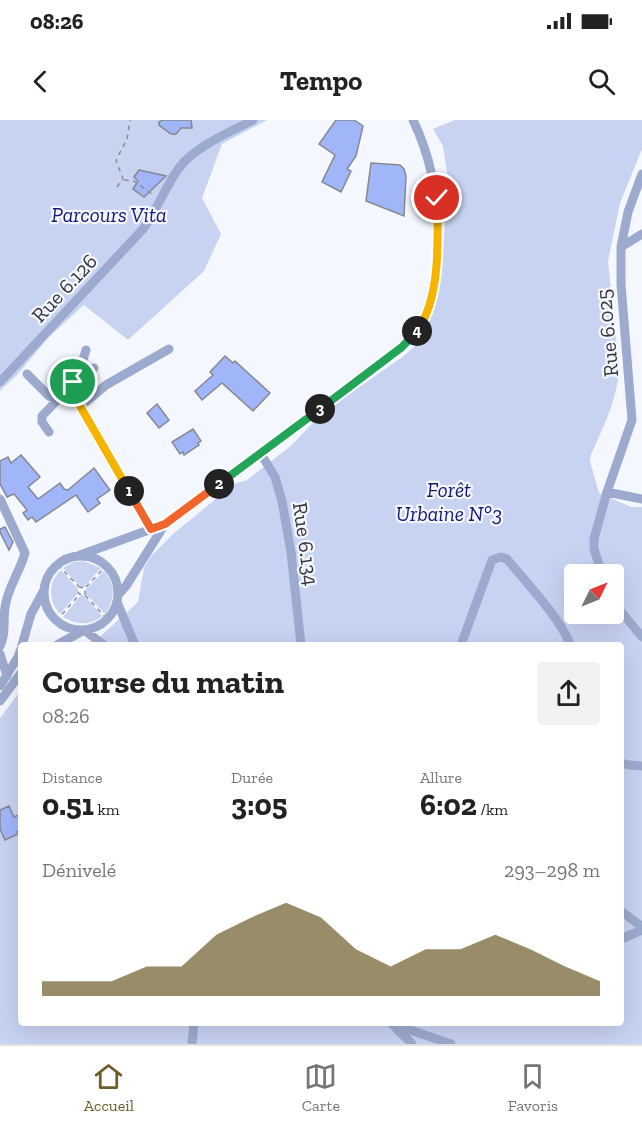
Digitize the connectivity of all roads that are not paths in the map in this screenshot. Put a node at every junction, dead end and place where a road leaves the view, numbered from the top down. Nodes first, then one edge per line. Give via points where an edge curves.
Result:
1 (253, 120) edge
2 (413, 120) edge
3 (642, 174) edge
4 (642, 234) edge
5 (621, 247) junction
6 (169, 349) dead end
7 (86, 350) dead end
8 (94, 368) dead end
9 (27, 374) dead end
10 (0, 382) edge
11 (72, 385) junction
12 (57, 400) junction
13 (81, 406) junction
14 (49, 432) dead end
15 (261, 454) junction
16 (608, 490) junction
17 (0, 499) edge
18 (642, 499) edge
19 (165, 524) junction
20 (151, 529) junction
21 (75, 557) junction
22 (599, 564) edge
23 (44, 590) junction
24 (117, 598) junction
25 (624, 615) edge
26 (84, 630) junction
27 (642, 637) edge
28 (462, 640) edge
29 (23, 642) edge
30 (62, 642) edge
31 (100, 642) edge
32 (134, 642) edge
33 (301, 642) edge
34 (569, 642) edge
35 (1, 643) edge
36 (0, 654) edge
37 (18, 656) edge
38 (7, 676) junction
39 (18, 677) edge
40 (0, 686) edge
41 (0, 701) edge
42 (624, 763) edge
43 (642, 766) edge
44 (624, 914) edge
45 (642, 929) edge
46 (624, 938) edge
47 (194, 1026) edge
48 (393, 1026) edge
49 (397, 1026) edge
50 (192, 1044) edge
51 (412, 1044) edge
52 (451, 1044) edge

1 - 10 street, Rue 6.126 via 222,135 177,171 143,230
2 - 15 street via 425,147 437,198 436,266 425,318 402,347
3 - 5 street, Rue 6.025
4 - 5 street
5 - 16 street, Rue 6.025 via 632,420
6 - 13 street via 106,386
7 - 11 street
8 - 11 street
9 - 12 street
11 - 12 street
11 - 13 street
12 - 14 street via 42,416
13 - 20 street
15 - 19 street
15 - 33 street, Rue 6.134 via 275,477 282,501
16 - 18 street
16 - 22 street, Rue 6.025 via 594,539
17 - 35 street via 25,553 5,606
19 - 20 street
19 - 24 street
20 - 21 street
21 - 23 street via 57,565
21 - 24 street via 86,557 106,566 115,579
23 - 26 street via 49,612 56,621
23 - 29 street
24 - 26 street via 107,619
24 - 32 street
25 - 27 street
26 - 30 street
26 - 31 street
28 - 34 street via 492,560 501,556 553,616
36 - 38 street
37 - 38 street
38 - 40 street
39 - 41 street
42 - 43 street
44 - 45 street
45 - 46 street
47 - 50 street
48 - 51 street
49 - 52 street

